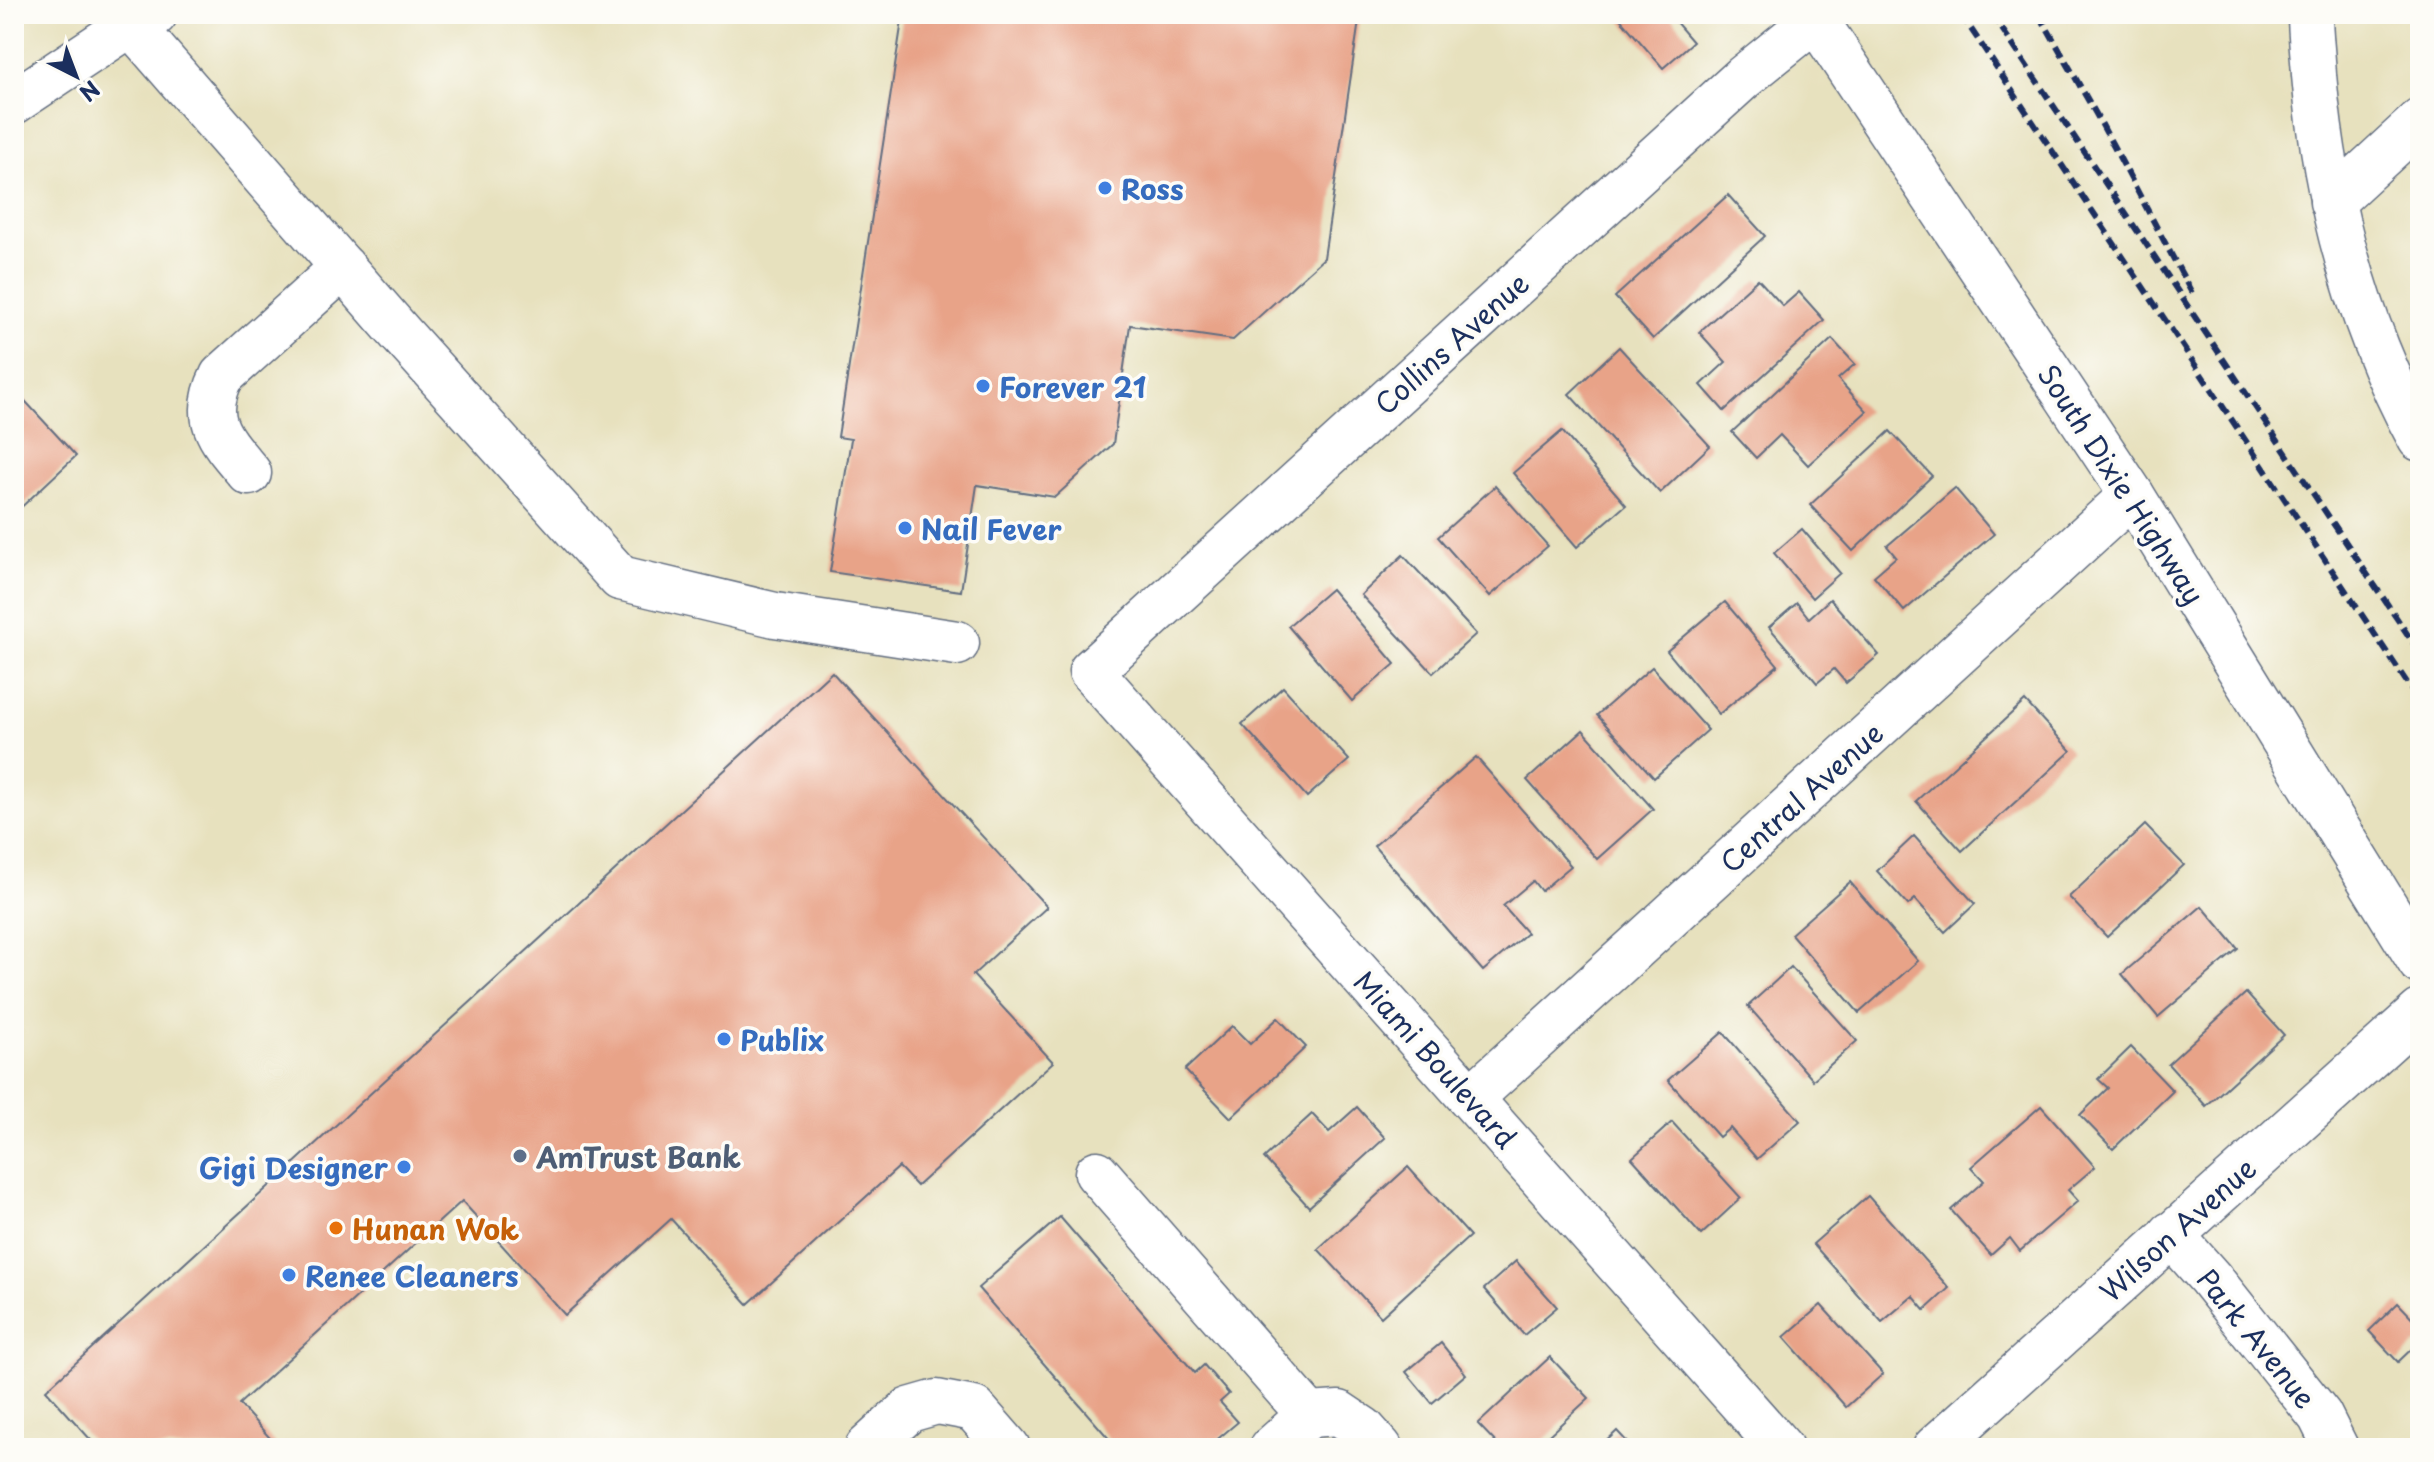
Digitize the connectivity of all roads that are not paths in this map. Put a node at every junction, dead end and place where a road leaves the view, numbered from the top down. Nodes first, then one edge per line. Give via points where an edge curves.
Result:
1 (2310, 14) edge
2 (138, 17) edge
3 (1814, 17) edge
4 (14, 102) edge
5 (2420, 121) edge
6 (2332, 202) junction
7 (343, 267) junction
8 (2420, 439) edge
9 (249, 473) dead end
10 (2132, 495) junction
11 (957, 643) dead end
12 (1091, 671) joint
13 (2420, 962) edge
14 (2420, 1012) edge
15 (1471, 1098) junction
16 (1097, 1173) dead end
17 (2171, 1234) junction
18 (1309, 1415) junction
19 (867, 1448) edge
20 (1008, 1448) edge
21 (1272, 1448) edge
22 (1380, 1448) edge
23 (1781, 1448) edge
24 (1935, 1448) edge
25 (2336, 1448) edge

1 - 6 street via 2319,129
2 - 4 street
2 - 7 street
3 - 10 street, South Dixie Highway
3 - 12 street, Collins Avenue
5 - 6 street
6 - 8 street via 2373,340
7 - 9 street via 222,376 214,392 214,426
7 - 11 street via 620,578 775,615
10 - 13 street, South Dixie Highway
10 - 15 street, Central Avenue
12 - 15 street, Miami Boulevard
14 - 17 street, Wilson Avenue
15 - 23 street, Miami Boulevard
16 - 18 street
17 - 24 street, Wilson Avenue
17 - 25 street, Park Avenue via 2320,1416
18 - 21 street
18 - 22 street via 1339,1413
19 - 20 street via 909,1410 937,1402 974,1409

